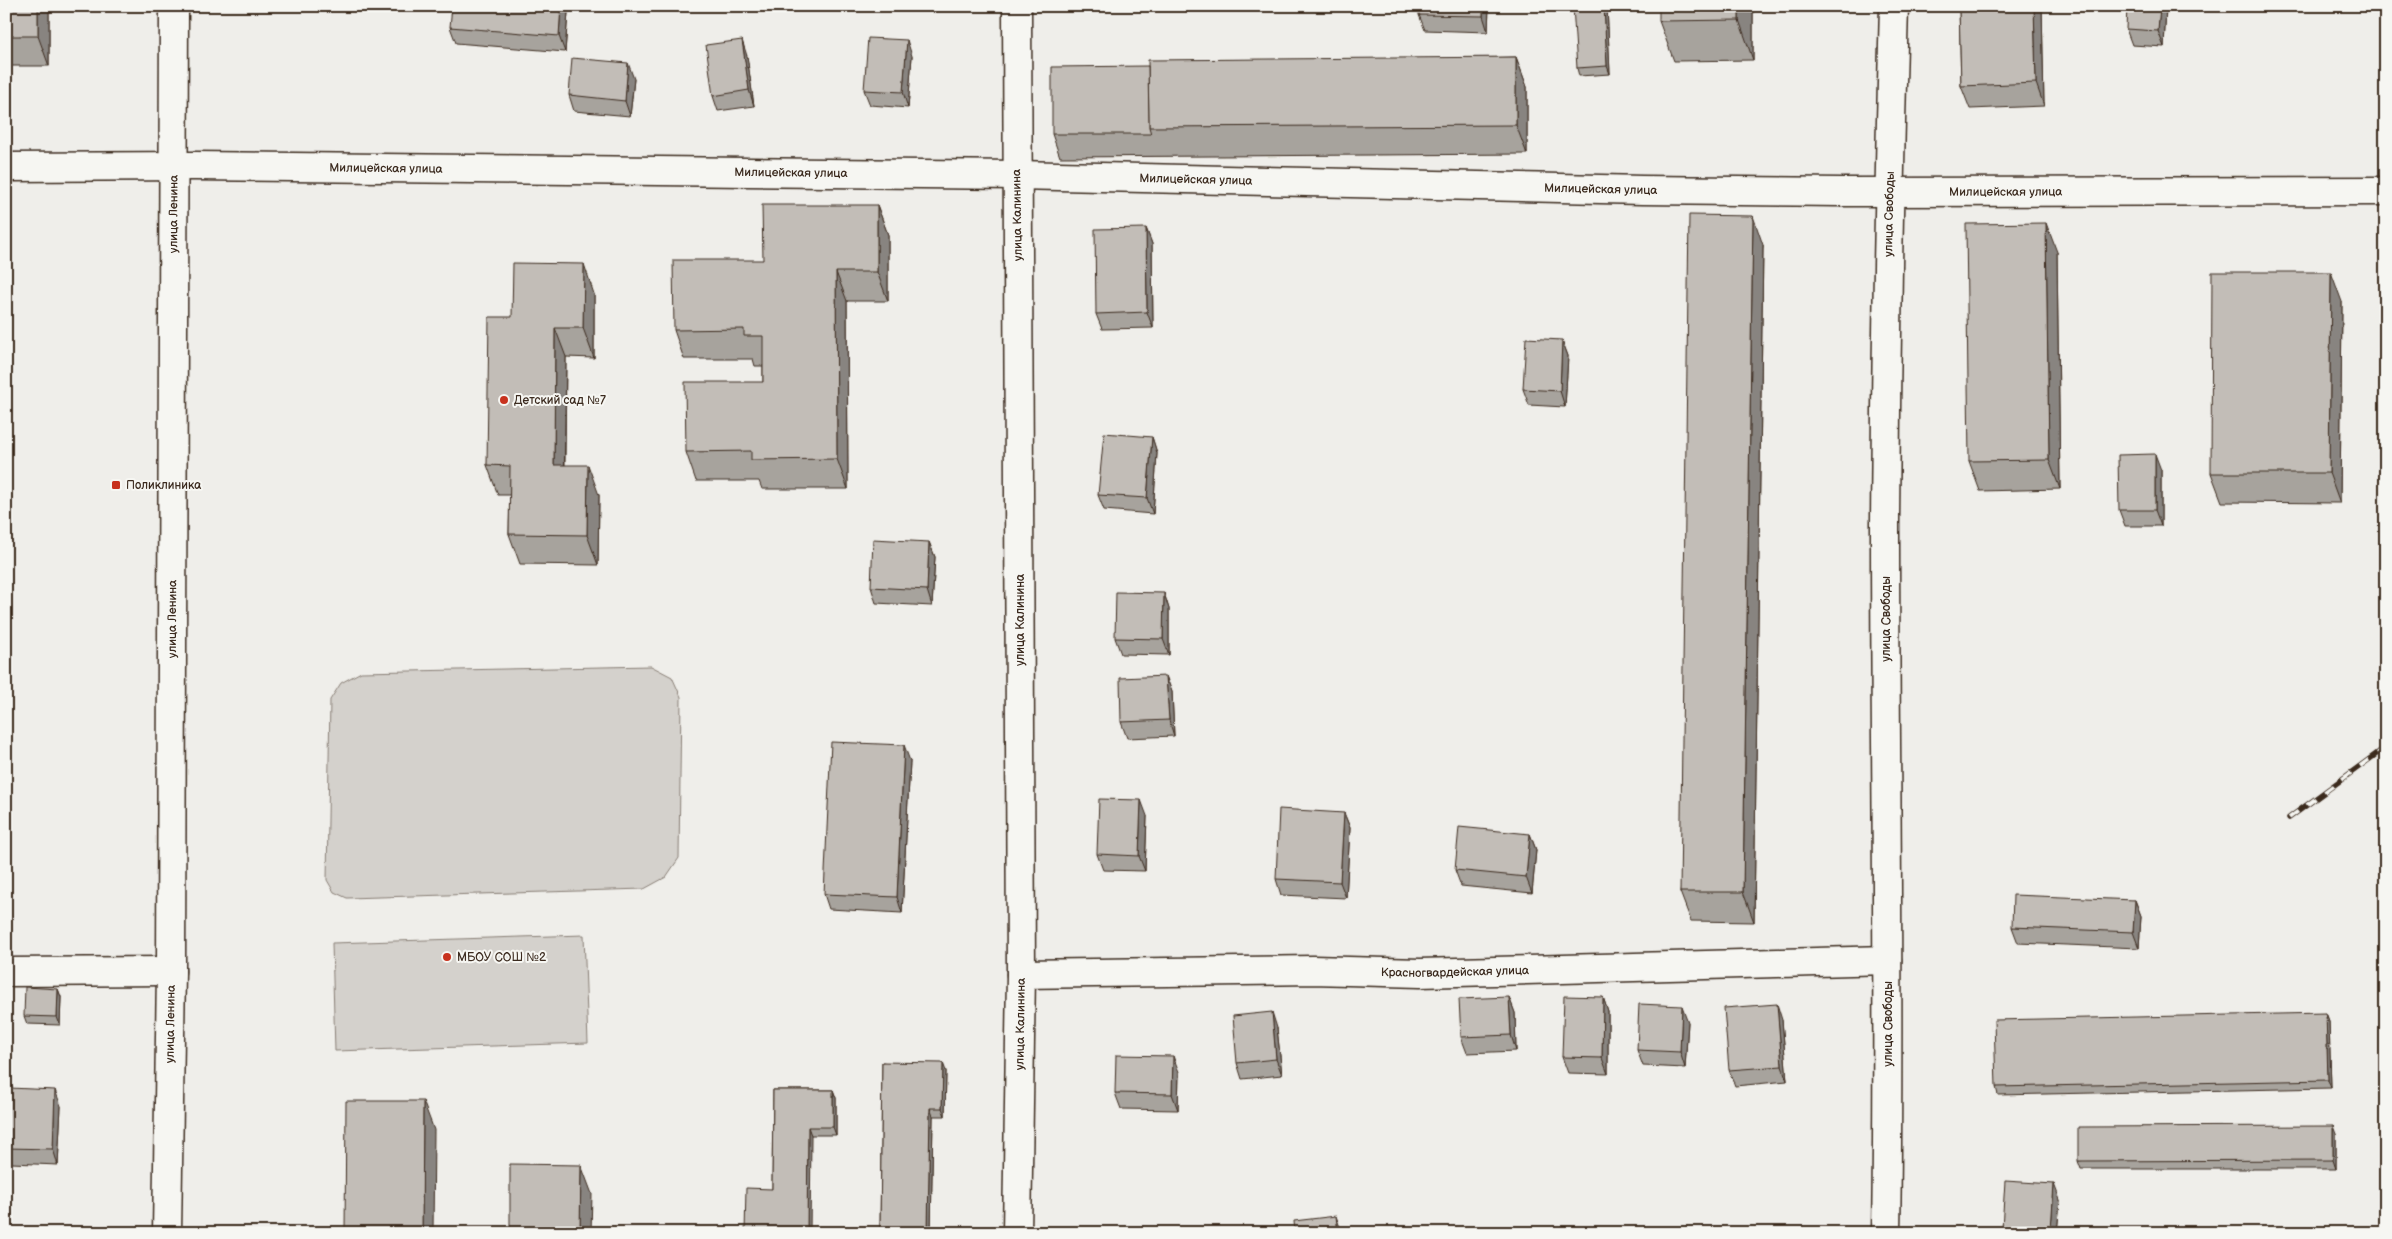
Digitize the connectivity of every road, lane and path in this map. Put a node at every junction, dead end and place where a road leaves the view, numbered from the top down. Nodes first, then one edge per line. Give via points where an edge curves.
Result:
1 (174, 6) edge
2 (1018, 6) edge
3 (1894, 6) edge
4 (172, 166) junction
5 (6, 167) edge
6 (1017, 175) junction
7 (1889, 191) junction
8 (2386, 191) edge
9 (1887, 960) junction
10 (171, 971) junction
11 (6, 972) edge
12 (1021, 974) junction
13 (168, 1233) edge
14 (1017, 1233) edge
15 (1886, 1233) edge

1 - 4 street, улица Ленина
2 - 6 street, улица Калинина
3 - 7 street, улица Свободы
4 - 5 street, Милицейская улица
4 - 6 street, Милицейская улица
4 - 10 street, улица Ленина
6 - 7 street, Милицейская улица via 1642,190
6 - 12 street, улица Калинина
7 - 8 street, Милицейская улица
7 - 9 street, улица Свободы via 1885,523
9 - 12 street, Красногвардейская улица via 1420,973 1313,970
9 - 15 street, улица Свободы
10 - 11 street
10 - 13 street, улица Ленина
12 - 14 street, улица Калинина

